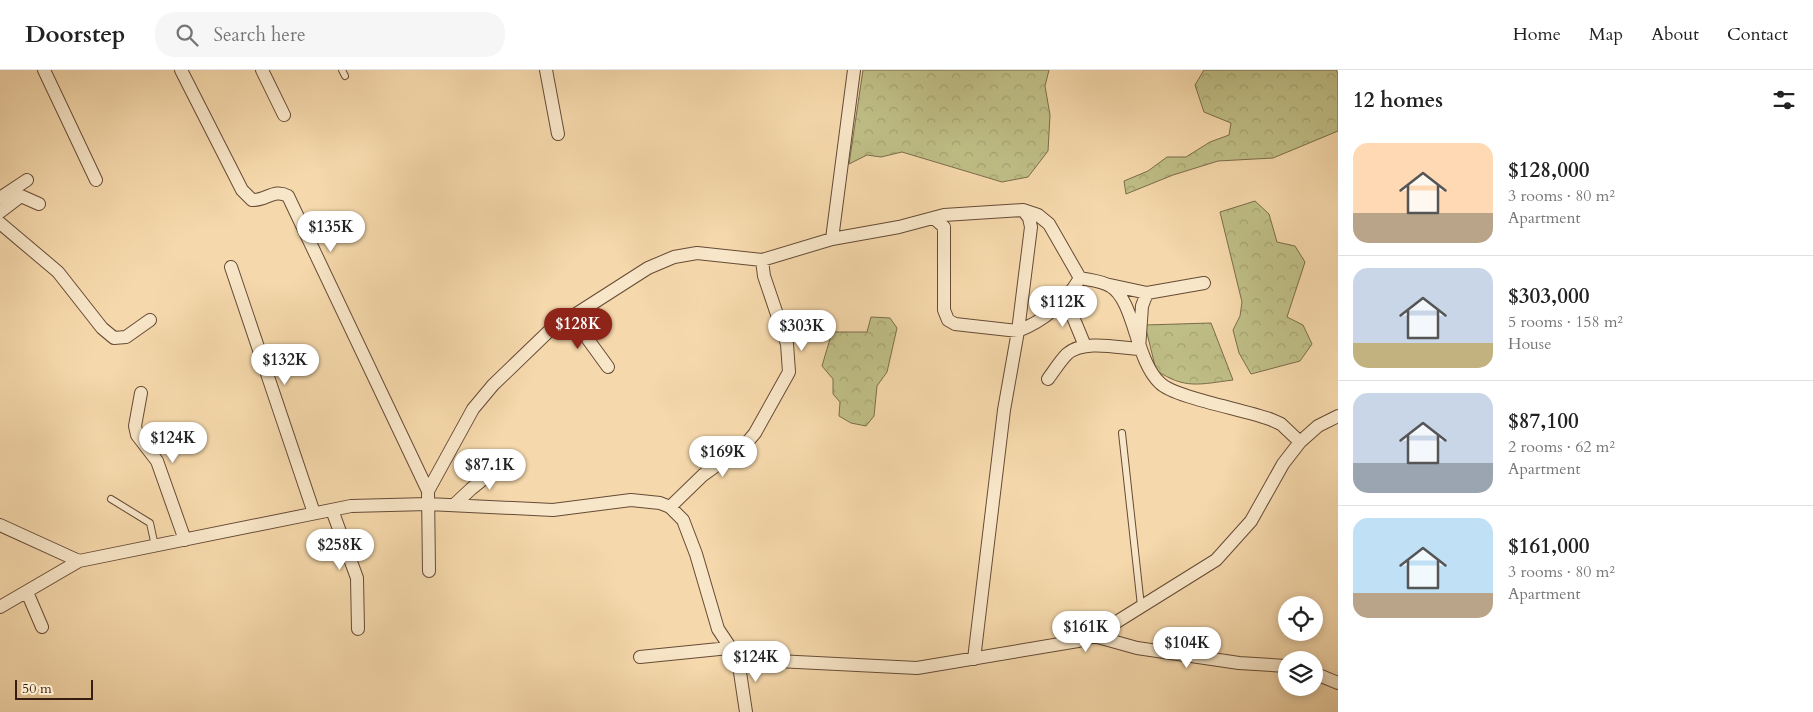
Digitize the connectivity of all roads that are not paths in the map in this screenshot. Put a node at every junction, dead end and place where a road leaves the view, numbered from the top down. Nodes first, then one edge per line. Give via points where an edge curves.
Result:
1 (44, 70) edge
2 (181, 70) edge
3 (262, 70) edge
4 (546, 70) edge
5 (854, 70) edge
6 (284, 115) dead end
7 (558, 134) dead end
8 (26, 180) dead end
9 (96, 180) dead end
10 (0, 198) edge
11 (39, 204) dead end
12 (1023, 210) junction
13 (0, 212) edge
14 (934, 218) junction
15 (0, 223) edge
16 (832, 239) junction
17 (762, 260) junction
18 (231, 267) dead end
19 (1080, 278) junction
20 (1204, 283) dead end
21 (1109, 285) junction
22 (1147, 293) junction
23 (1066, 300) junction
24 (572, 316) junction
25 (150, 320) dead end
26 (1018, 331) junction
27 (1085, 346) junction
28 (1139, 349) junction
29 (608, 367) dead end
30 (1048, 378) dead end
31 (141, 393) dead end
32 (1338, 416) edge
33 (1122, 433) dead end
34 (1300, 442) junction
35 (508, 459) dead end
36 (428, 497) junction
37 (111, 499) dead end
38 (456, 504) junction
39 (670, 507) junction
40 (332, 510) junction
41 (314, 513) junction
42 (0, 525) edge
43 (185, 540) junction
44 (156, 546) junction
45 (79, 561) junction
46 (429, 571) dead end
47 (27, 592) junction
48 (0, 608) edge
49 (1142, 608) junction
50 (42, 627) dead end
51 (358, 629) dead end
52 (1094, 636) junction
53 (729, 648) junction
54 (640, 657) dead end
55 (738, 659) junction
56 (974, 659) junction
57 (1278, 665) edge
58 (1323, 677) edge
59 (1338, 683) edge
60 (746, 712) edge

1 - 9 street
2 - 36 street via 242,190 252,200 260,200 274,192 288,196
3 - 6 street
4 - 7 street
5 - 16 street
8 - 10 street
11 - 13 street via 21,196
12 - 14 street
12 - 19 street via 1038,215 1049,224
12 - 26 street via 1031,227
14 - 16 street
14 - 26 street via 941,222 944,231 944,310 948,320 955,324
15 - 25 street via 58,272 102,328 114,338 126,337
16 - 17 street
17 - 24 street via 697,253 674,257 648,268
17 - 39 street via 764,276 787,344 789,372 745,445 703,475
18 - 41 street
19 - 21 street
19 - 23 street
20 - 22 street
21 - 22 street
21 - 28 street via 1123,300
22 - 28 street via 1142,306
23 - 26 street via 1049,314
23 - 27 street
24 - 29 street
24 - 36 street via 548,332 473,409
26 - 56 street via 1004,410
27 - 28 street
27 - 30 street via 1066,355
28 - 34 street via 1152,375 1161,384 1176,392 1272,420
31 - 43 street via 135,426 157,461
32 - 34 street via 1318,426
33 - 49 lane
34 - 49 street via 1283,464 1251,522 1216,560
35 - 38 street
36 - 38 street
36 - 40 street
36 - 46 street
37 - 44 lane via 150,523
38 - 39 street via 553,510 631,500
39 - 53 street via 683,520 690,535 718,629
40 - 41 street
40 - 51 street via 357,578
41 - 43 street
42 - 45 street
43 - 44 street
44 - 45 street
45 - 47 street
47 - 48 street
47 - 50 street
49 - 52 street
52 - 56 street
52 - 57 street via 1137,648
53 - 54 street
53 - 55 street
55 - 56 street via 917,668
55 - 60 street
58 - 59 street

